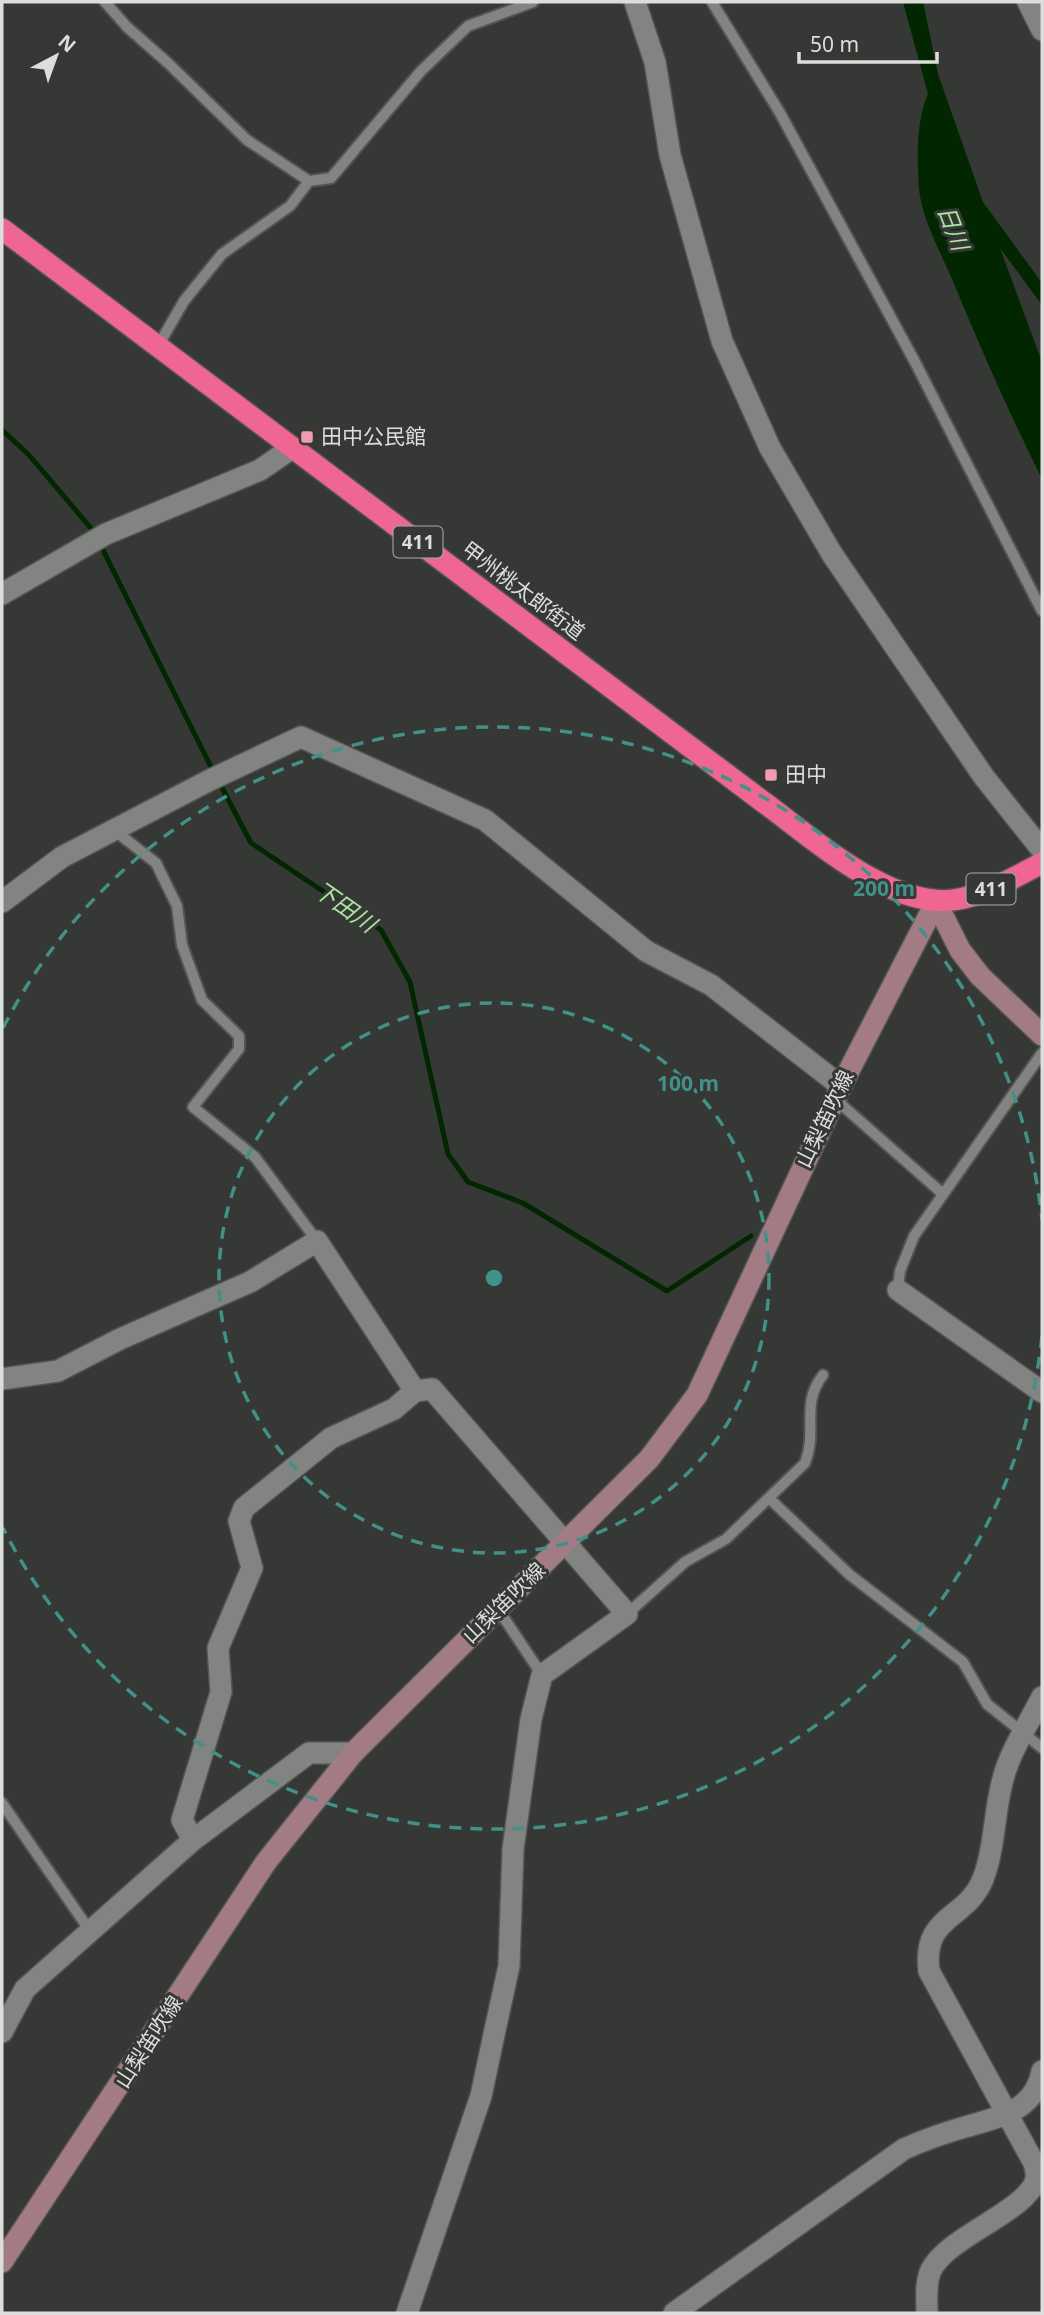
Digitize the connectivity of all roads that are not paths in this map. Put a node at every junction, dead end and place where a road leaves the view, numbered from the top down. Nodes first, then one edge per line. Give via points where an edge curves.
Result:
1 (105, 2) edge
2 (533, 2) edge
3 (635, 2) edge
4 (712, 2) edge
5 (1028, 2) edge
6 (1042, 30) edge
7 (309, 181) junction
8 (2, 229) edge
9 (158, 346) junction
10 (292, 447) junction
11 (2, 594) edge
12 (1042, 611) edge
13 (114, 830) junction
14 (1042, 850) edge
15 (1042, 863) edge
16 (2, 902) edge
17 (936, 902) junction
18 (1042, 1035) edge
19 (1042, 1053) edge
20 (838, 1092) junction
21 (943, 1194) junction
22 (317, 1241) junction
23 (898, 1290) joint
24 (823, 1375) dead end
25 (2, 1379) edge
26 (415, 1391) junction
27 (1042, 1392) edge
28 (771, 1499) junction
29 (564, 1544) junction
30 (498, 1609) junction
31 (627, 1614) junction
32 (542, 1675) junction
33 (1042, 1697) edge
34 (1024, 1733) junction
35 (1042, 1748) edge
36 (354, 1753) junction
37 (2, 1803) edge
38 (193, 1840) junction
39 (90, 1931) junction
40 (2, 2032) edge
41 (1042, 2071) edge
42 (1009, 2115) junction
43 (2, 2262) edge
44 (407, 2313) edge
45 (674, 2313) edge
46 (927, 2313) edge

1 - 7 lane via 247,140
2 - 7 lane via 468,26 421,71 331,178
3 - 14 street via 655,62 670,155 722,341 770,448 832,554 984,777
4 - 12 lane via 786,125 915,362
5 - 6 street
7 - 9 lane via 290,206 222,254 184,301
8 - 9 highway, 甲州桃太郎街道 / 411
9 - 10 highway, 甲州桃太郎街道 / 411
10 - 11 street via 260,470 98,538
10 - 17 highway, 甲州桃太郎街道 / 411 via 836,856 904,893
13 - 16 street via 62,857
13 - 20 street via 301,737 485,820 646,951 711,985
13 - 22 lane via 156,863 177,906 182,945 202,1000 239,1036 239,1049 193,1108 255,1157
15 - 17 highway, 甲州桃太郎街道 / 411 via 974,895
17 - 18 main road via 960,950 980,976
17 - 20 main road, 山梨笛吹線
19 - 21 lane
20 - 21 lane
20 - 29 main road, 山梨笛吹線 via 697,1395 649,1459
21 - 23 lane via 914,1236
22 - 25 street via 250,1282 58,1371
22 - 26 street
23 - 27 street
24 - 28 lane via 810,1401 811,1446 805,1463
26 - 29 street via 432,1389
26 - 38 street via 394,1409 331,1438 244,1508 239,1521 252,1568 218,1648 221,1692 182,1820
28 - 31 lane via 726,1539 685,1562
28 - 34 lane via 850,1576 963,1662 986,1704
29 - 30 main road, 山梨笛吹線
29 - 31 street
30 - 32 lane
30 - 36 main road, 山梨笛吹線
31 - 32 street
32 - 44 street via 531,1719 513,1849 509,1966 481,2096
33 - 34 street
34 - 35 lane
34 - 42 street via 1003,1777 982,1879 970,1899 938,1927 928,1941 927,1954 929,1970
36 - 38 street via 309,1753
36 - 43 main road, 山梨笛吹線 via 266,1862
37 - 39 lane
38 - 39 street
39 - 40 street via 24,1989
41 - 42 street via 1040,2086
42 - 45 street via 904,2148
42 - 46 street via 1034,2163 1036,2178 1027,2194 946,2252 931,2270

